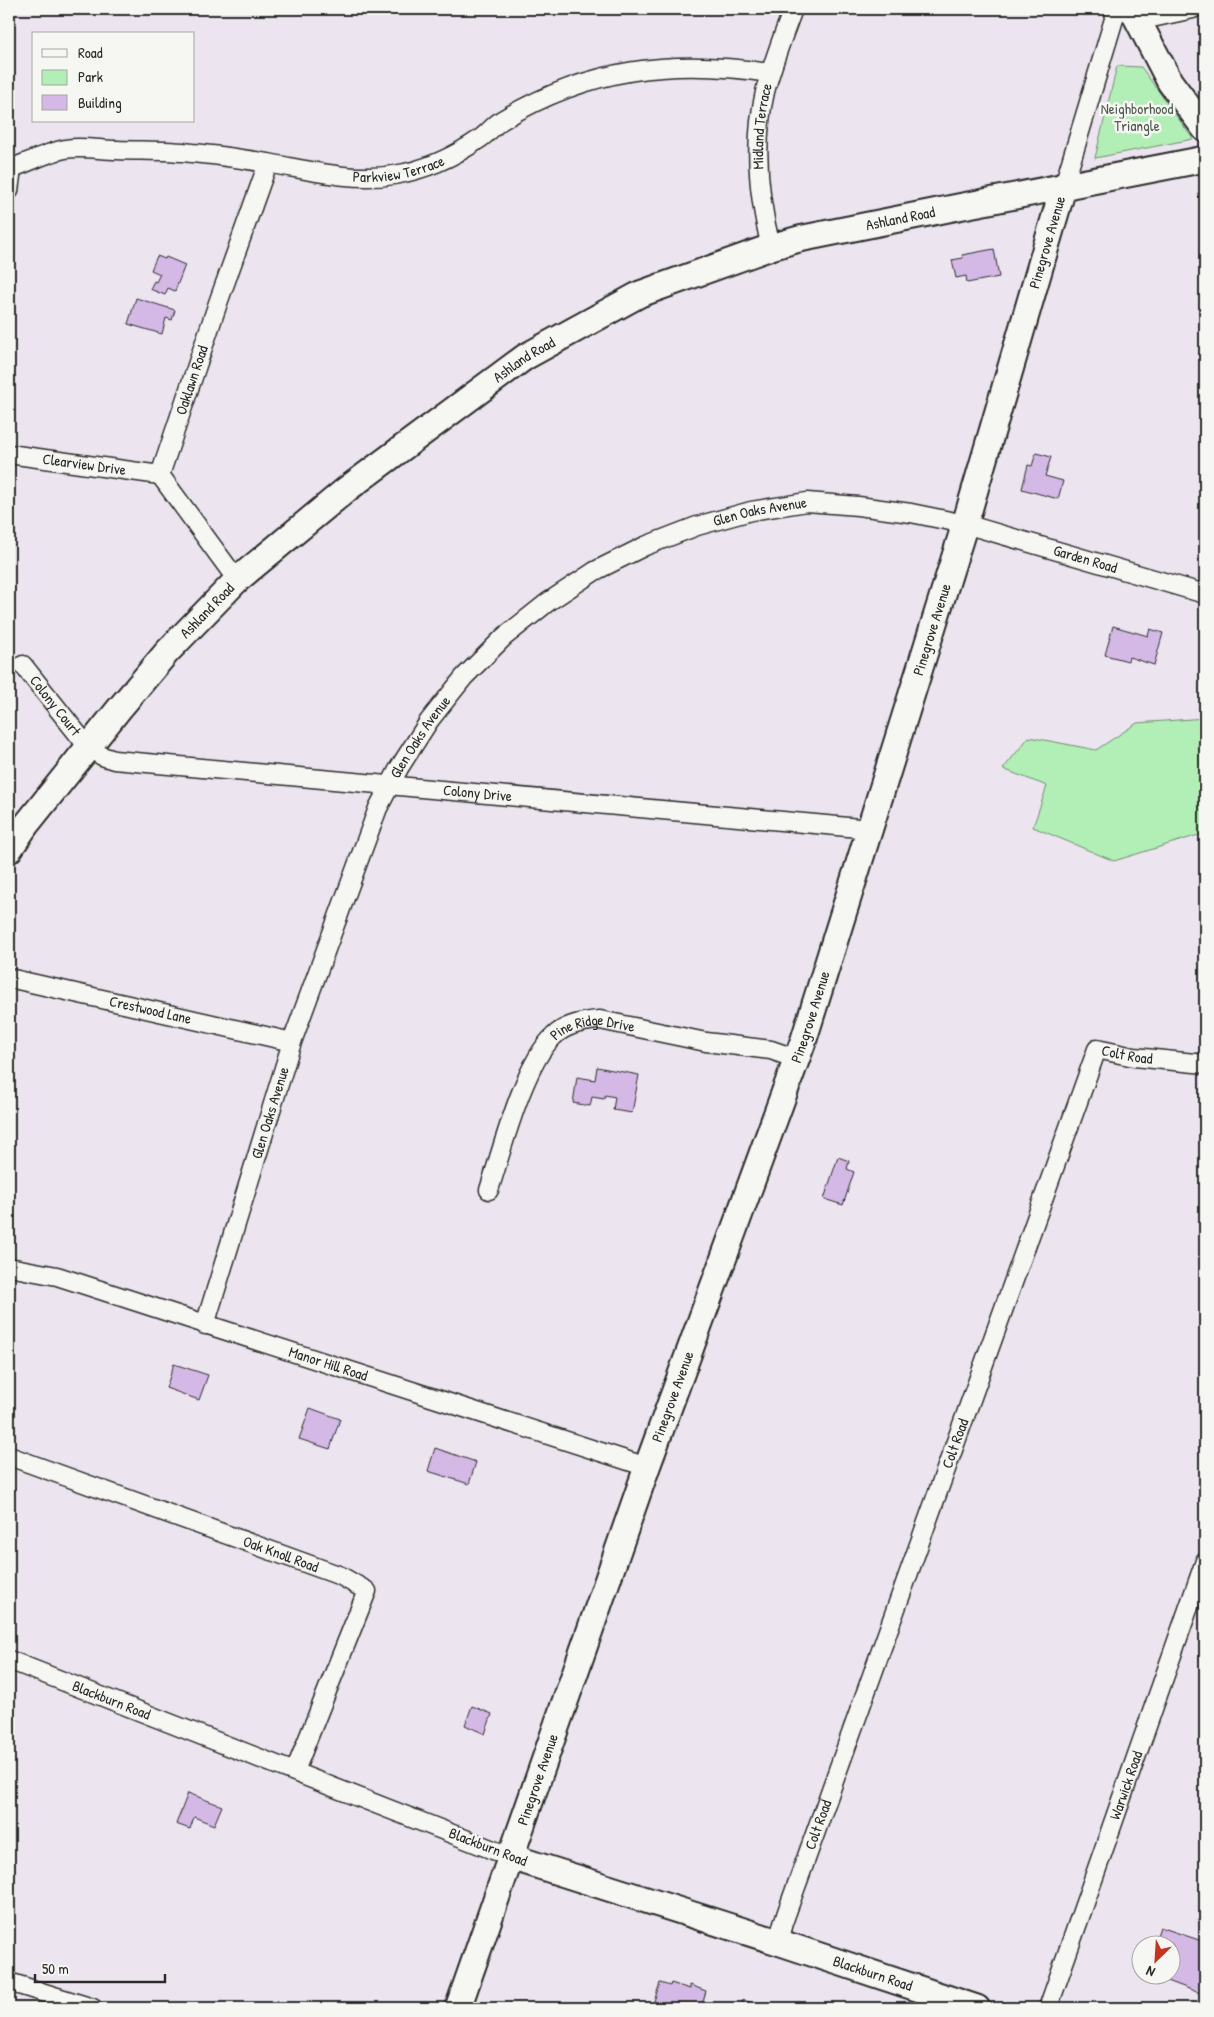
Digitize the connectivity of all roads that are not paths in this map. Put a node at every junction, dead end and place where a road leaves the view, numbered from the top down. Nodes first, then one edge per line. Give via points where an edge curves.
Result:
1 (793, 9) edge
2 (1117, 9) edge
3 (1193, 9) edge
4 (1135, 15) edge
5 (770, 73) junction
6 (1205, 129) edge
7 (1205, 159) edge
8 (268, 163) junction
9 (10, 168) edge
10 (1064, 186) junction
11 (9, 191) edge
12 (771, 247) junction
13 (9, 454) edge
14 (160, 475) junction
15 (965, 524) junction
16 (237, 580) junction
17 (1205, 594) edge
18 (23, 665) dead end
19 (88, 747) junction
20 (390, 785) junction
21 (870, 829) junction
22 (9, 850) edge
23 (9, 978) edge
24 (292, 1042) junction
25 (797, 1059) junction
26 (1205, 1064) edge
27 (489, 1190) dead end
28 (9, 1267) edge
29 (205, 1325) junction
30 (9, 1456) edge
31 (647, 1467) junction
32 (1203, 1572) edge
33 (9, 1660) edge
34 (295, 1771) junction
35 (511, 1857) junction
36 (778, 1942) junction
37 (9, 1982) edge
38 (93, 2008) edge
39 (458, 2008) edge
40 (977, 2008) edge
41 (1048, 2008) edge

1 - 5 street, Midland Terrace
2 - 10 street, Pinegrove Avenue
3 - 4 street
4 - 6 street via 1170,82
5 - 8 street, Parkview Terrace via 694,66 656,68 580,84 500,121 450,157 393,176 345,177
5 - 12 street, Midland Terrace via 757,154 762,209
7 - 10 street, Ashland Road
8 - 9 street, Parkview Terrace via 192,153 66,149
8 - 14 street, Oaklawn Road
9 - 11 street
10 - 12 street, Ashland Road
10 - 15 street, Pinegrove Avenue
12 - 16 street, Ashland Road via 640,294 525,357 347,489
13 - 14 street, Clearview Drive
14 - 16 street
15 - 17 street, Garden Road
15 - 20 street, Glen Oaks Avenue via 911,513 807,502 742,513 645,546 587,576 504,637 464,677 429,721
15 - 21 street, Pinegrove Avenue
16 - 19 street, Ashland Road via 167,652
18 - 19 street, Colony Court
19 - 20 street, Colony Drive via 114,760
19 - 22 street, Ashland Road
20 - 21 street, Colony Drive
20 - 24 street, Glen Oaks Avenue via 378,808
21 - 25 street, Pinegrove Avenue
23 - 24 street, Crestwood Lane
24 - 29 street, Glen Oaks Avenue
25 - 27 street, Pine Ridge Drive via 772,1050 706,1042 600,1020 584,1021 564,1029 545,1046 526,1081
25 - 31 street, Pinegrove Avenue
26 - 36 street, Colt Road via 1134,1057 1097,1049
28 - 29 street, Manor Hill Road via 57,1276
29 - 31 street, Manor Hill Road
30 - 34 street, Oak Knoll Road via 341,1576 367,1591
31 - 35 street, Pinegrove Avenue
32 - 41 street, Warwick Road
33 - 34 street, Blackburn Road
34 - 35 street, Blackburn Road
35 - 36 street, Blackburn Road
35 - 39 street, Pinegrove Avenue
36 - 40 street, Blackburn Road
37 - 38 street

